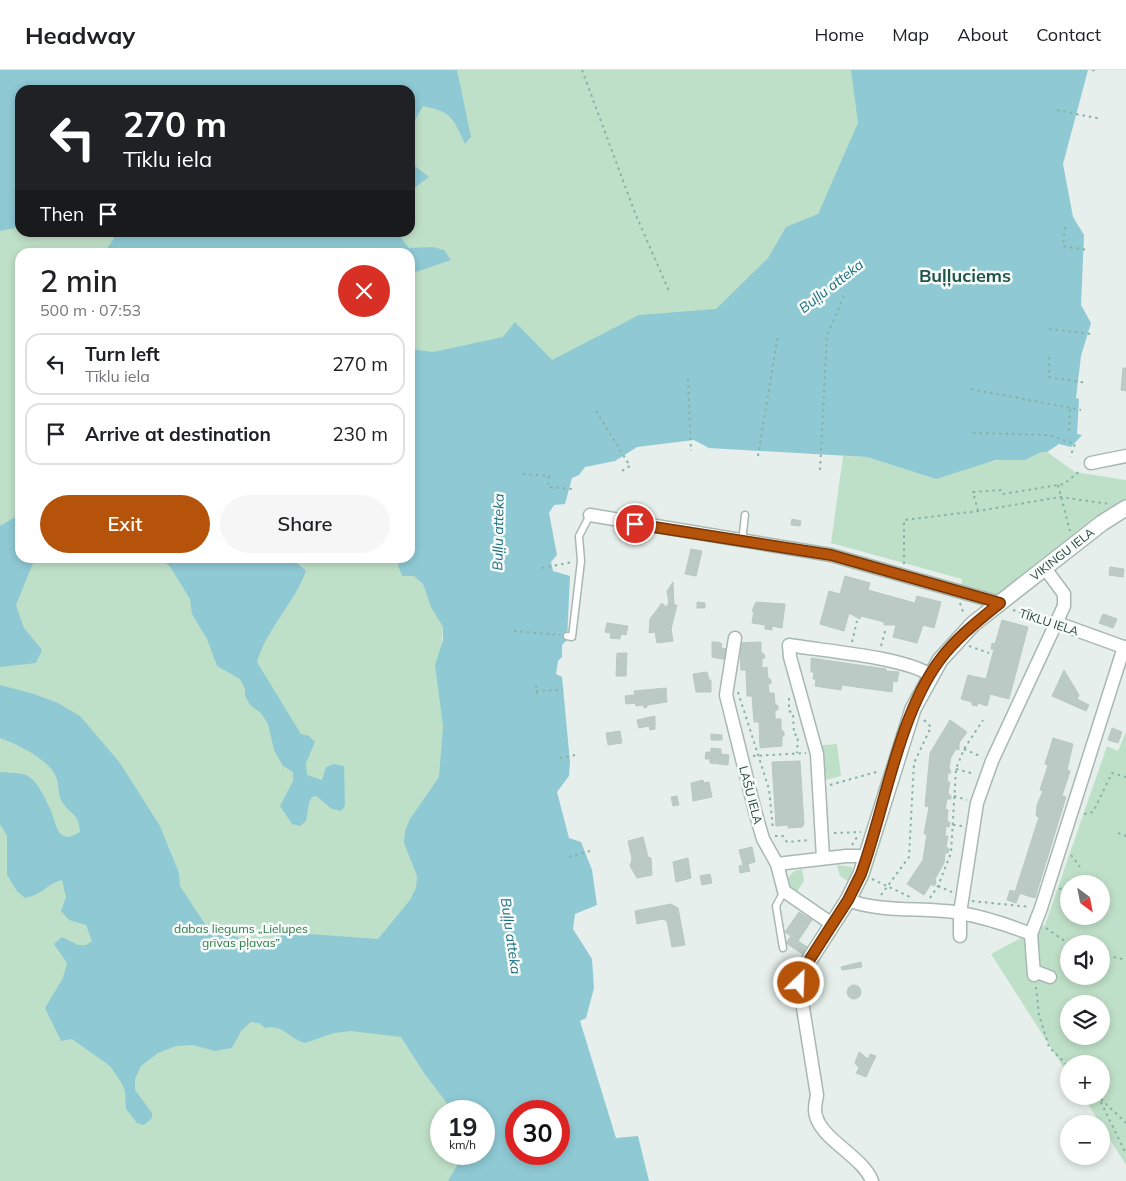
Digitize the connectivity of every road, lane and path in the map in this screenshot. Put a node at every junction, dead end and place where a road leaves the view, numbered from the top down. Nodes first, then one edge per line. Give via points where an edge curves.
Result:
1 (582, 70) edge
2 (1092, 70) edge
3 (1098, 72) dead end
4 (1057, 110) dead end
5 (1101, 119) dead end
6 (1065, 227) dead end
7 (1088, 250) dead end
8 (669, 291) dead end
9 (846, 291) dead end
10 (1049, 329) dead end
11 (1091, 334) dead end
12 (778, 335) dead end
13 (1049, 357) dead end
14 (688, 379) dead end
15 (1087, 383) dead end
16 (971, 389) dead end
17 (1070, 408) junction
18 (1080, 410) dead end
19 (596, 411) dead end
20 (1069, 431) dead end
21 (973, 433) dead end
22 (691, 451) dead end
23 (758, 456) dead end
24 (1126, 456) edge
25 (1070, 457) dead end
26 (1090, 463) joint
27 (820, 470) dead end
28 (619, 473) dead end
29 (523, 474) dead end
30 (1058, 485) junction
31 (573, 489) dead end
32 (1060, 497) junction
33 (1110, 504) dead end
34 (1126, 508) edge
35 (978, 511) junction
36 (590, 515) joint
37 (745, 515) dead end
38 (1070, 531) dead end
39 (742, 542) junction
40 (581, 561) junction
41 (1044, 567) junction
42 (542, 568) dead end
43 (904, 576) junction
44 (1000, 603) junction
45 (857, 622) dead end
46 (1057, 623) junction
47 (886, 628) dead end
48 (514, 631) dead end
49 (567, 636) joint
50 (735, 638) dead end
51 (973, 639) dead end
52 (850, 647) dead end
53 (1125, 647) edge
54 (989, 653) dead end
55 (879, 654) dead end
56 (930, 675) junction
57 (727, 682) junction
58 (536, 685) dead end
59 (562, 690) dead end
60 (536, 691) junction
61 (789, 696) dead end
62 (537, 698) dead end
63 (913, 709) junction
64 (983, 720) dead end
65 (964, 749) junction
66 (575, 755) dead end
67 (759, 756) junction
68 (741, 757) junction
69 (560, 758) dead end
70 (992, 761) junction
71 (956, 768) junction
72 (894, 769) junction
73 (986, 777) junction
74 (1126, 778) edge
75 (820, 788) junction
76 (1093, 812) dead end
77 (861, 832) dead end
78 (1118, 833) dead end
79 (822, 834) junction
80 (1126, 836) edge
81 (590, 851) dead end
82 (867, 856) junction
83 (569, 857) dead end
84 (823, 858) junction
85 (777, 864) junction
86 (861, 874) junction
87 (887, 887) junction
88 (784, 891) junction
89 (910, 898) dead end
90 (929, 899) dead end
91 (848, 900) junction
92 (963, 900) junction
93 (874, 905) junction
94 (1041, 908) junction
95 (960, 913) junction
96 (1036, 921) junction
97 (832, 924) junction
98 (1031, 934) junction
99 (960, 936) dead end
100 (1060, 938) edge
101 (783, 948) dead end
102 (1110, 956) edge
103 (810, 959) joint
104 (1126, 960) edge
105 (1034, 973) junction
106 (1050, 977) dead end
107 (1060, 1058) edge
108 (1103, 1105) edge
109 (1107, 1105) edge
110 (1126, 1123) edge
111 (1126, 1154) edge
112 (872, 1181) edge

1 - 8 path via 635,213
2 - 3 path
4 - 5 path
6 - 7 path via 1063,246
9 - 27 path via 827,336
10 - 11 path
12 - 23 path
13 - 15 path via 1049,377
14 - 22 path
16 - 17 path
17 - 18 path
17 - 20 path
19 - 28 path via 630,466
21 - 25 path via 1049,436 1075,444
24 - 26 street
26 - 30 path via 1064,484
29 - 31 path via 549,476 548,487
30 - 32 path
30 - 35 path via 1002,494 1001,490 973,492
32 - 33 path
32 - 35 path
32 - 38 path
34 - 41 street, VIKINGU IELA
35 - 43 path via 904,520
36 - 39 street
36 - 40 lane via 579,536
37 - 39 lane
39 - 43 street via 831,555
40 - 42 path
40 - 49 lane via 572,637
41 - 44 street, VIKINGU IELA
41 - 46 street via 1064,594 1064,606
43 - 44 street
44 - 46 path, TĪKLU IELA via 1012,610
44 - 56 street via 973,624
45 - 52 path
46 - 53 street, TĪKLU IELA
46 - 70 street
47 - 55 path
48 - 49 path
50 - 57 street, LAŠU IELA
51 - 54 path via 967,646
53 - 94 street
56 - 63 street
56 - 75 street via 922,669 898,662 789,645 817,754
57 - 67 path via 736,683
57 - 68 street, LAŠU IELA
58 - 60 path
59 - 60 path
60 - 62 path
61 - 67 path via 794,734 798,736 797,753
63 - 72 street
63 - 87 path via 931,727 914,763 909,857
64 - 65 path
65 - 70 path
65 - 71 path
66 - 69 path
67 - 68 path
67 - 79 path via 769,789 774,836 783,836 788,842 812,840 813,834
68 - 85 street, LAŠU IELA via 764,839
70 - 73 street
71 - 73 path
71 - 90 path via 951,853 938,886
72 - 75 path
72 - 82 street
73 - 92 street via 977,803
74 - 76 path via 1112,773
75 - 79 street
77 - 79 path
78 - 80 path
79 - 84 street
81 - 83 path
82 - 84 street
82 - 86 street
84 - 85 street
85 - 88 street, LAŠU IELA
86 - 87 path
86 - 91 street
87 - 89 path
87 - 93 path
88 - 97 street
88 - 101 lane via 776,906
91 - 93 street
91 - 97 street
92 - 94 path
92 - 95 street
93 - 95 street
94 - 96 street
95 - 98 street
95 - 99 street
96 - 98 street
96 - 100 path
97 - 103 street
98 - 105 street
102 - 104 path
103 - 112 street via 799,983 817,1095 815,1112 824,1131 851,1155
105 - 106 street
105 - 107 path via 1039,1014 1049,1047
108 - 111 path
109 - 110 path

